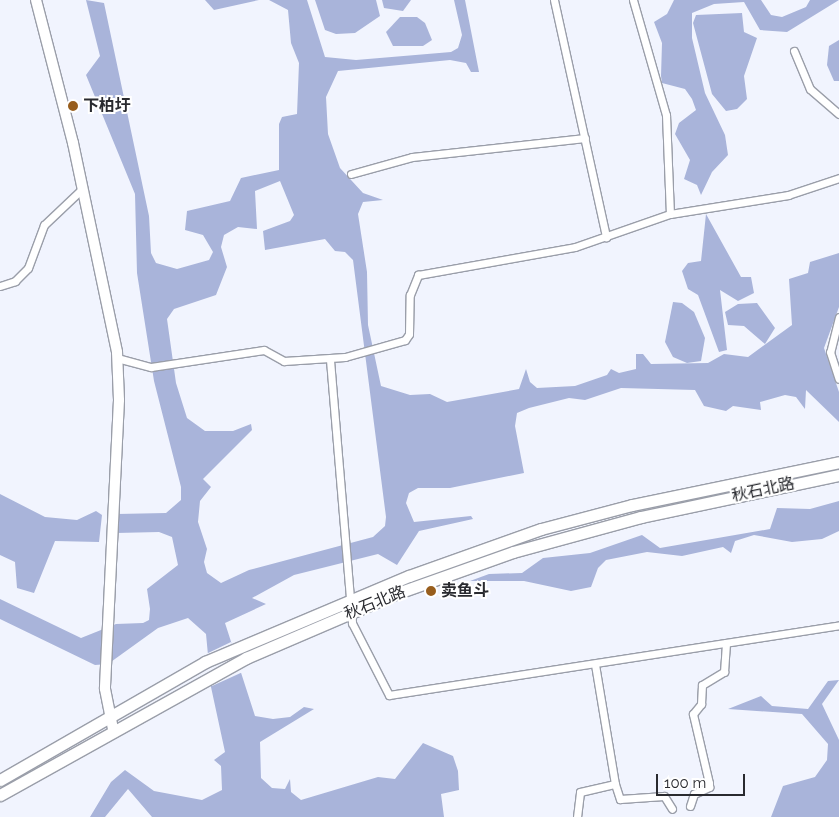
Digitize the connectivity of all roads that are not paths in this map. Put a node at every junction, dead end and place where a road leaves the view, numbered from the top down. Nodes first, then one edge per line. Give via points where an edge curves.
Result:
1 (36, 0) edge
2 (554, 0) edge
3 (633, 0) edge
4 (794, 51) dead end
5 (839, 114) edge
6 (585, 138) junction
7 (351, 174) dead end
8 (839, 178) edge
9 (82, 189) junction
10 (670, 214) junction
11 (606, 237) junction
12 (0, 286) edge
13 (839, 317) edge
14 (117, 358) junction
15 (330, 360) junction
16 (839, 379) edge
17 (839, 462) edge
18 (839, 475) edge
19 (350, 599) junction
20 (353, 612) junction
21 (839, 626) edge
22 (726, 643) junction
23 (595, 664) junction
24 (111, 715) junction
25 (113, 729) junction
26 (0, 780) edge
27 (615, 784) junction
28 (0, 795) edge
29 (690, 806) dead end
30 (672, 809) dead end
31 (578, 817) edge

1 - 9 street
2 - 6 street
3 - 10 street via 666,114
4 - 5 street via 810,89
6 - 7 street via 412,157
6 - 11 street
8 - 10 street via 788,195
9 - 12 street via 44,225 28,268 14,282
9 - 14 street
10 - 11 street
11 - 15 street via 479,266 418,274 410,295 410,334 405,340
13 - 16 street via 830,352
14 - 15 street via 151,368 264,350 284,361
14 - 24 street via 119,400 105,688
15 - 19 street
17 - 19 main road, 秋石北路 via 735,482 542,529
18 - 20 main road, 秋石北路 via 641,516 513,552
19 - 20 street
19 - 24 main road, 秋石北路 via 205,662
20 - 23 street via 352,623 389,696
20 - 25 main road, 秋石北路 via 246,658
21 - 22 street
22 - 23 street
22 - 29 street via 724,672 702,685 701,704 693,714 709,787 694,794
23 - 27 street
24 - 25 street
24 - 26 main road, 秋石北路
25 - 28 main road, 秋石北路
27 - 30 street via 620,800 664,796
27 - 31 street via 580,792

